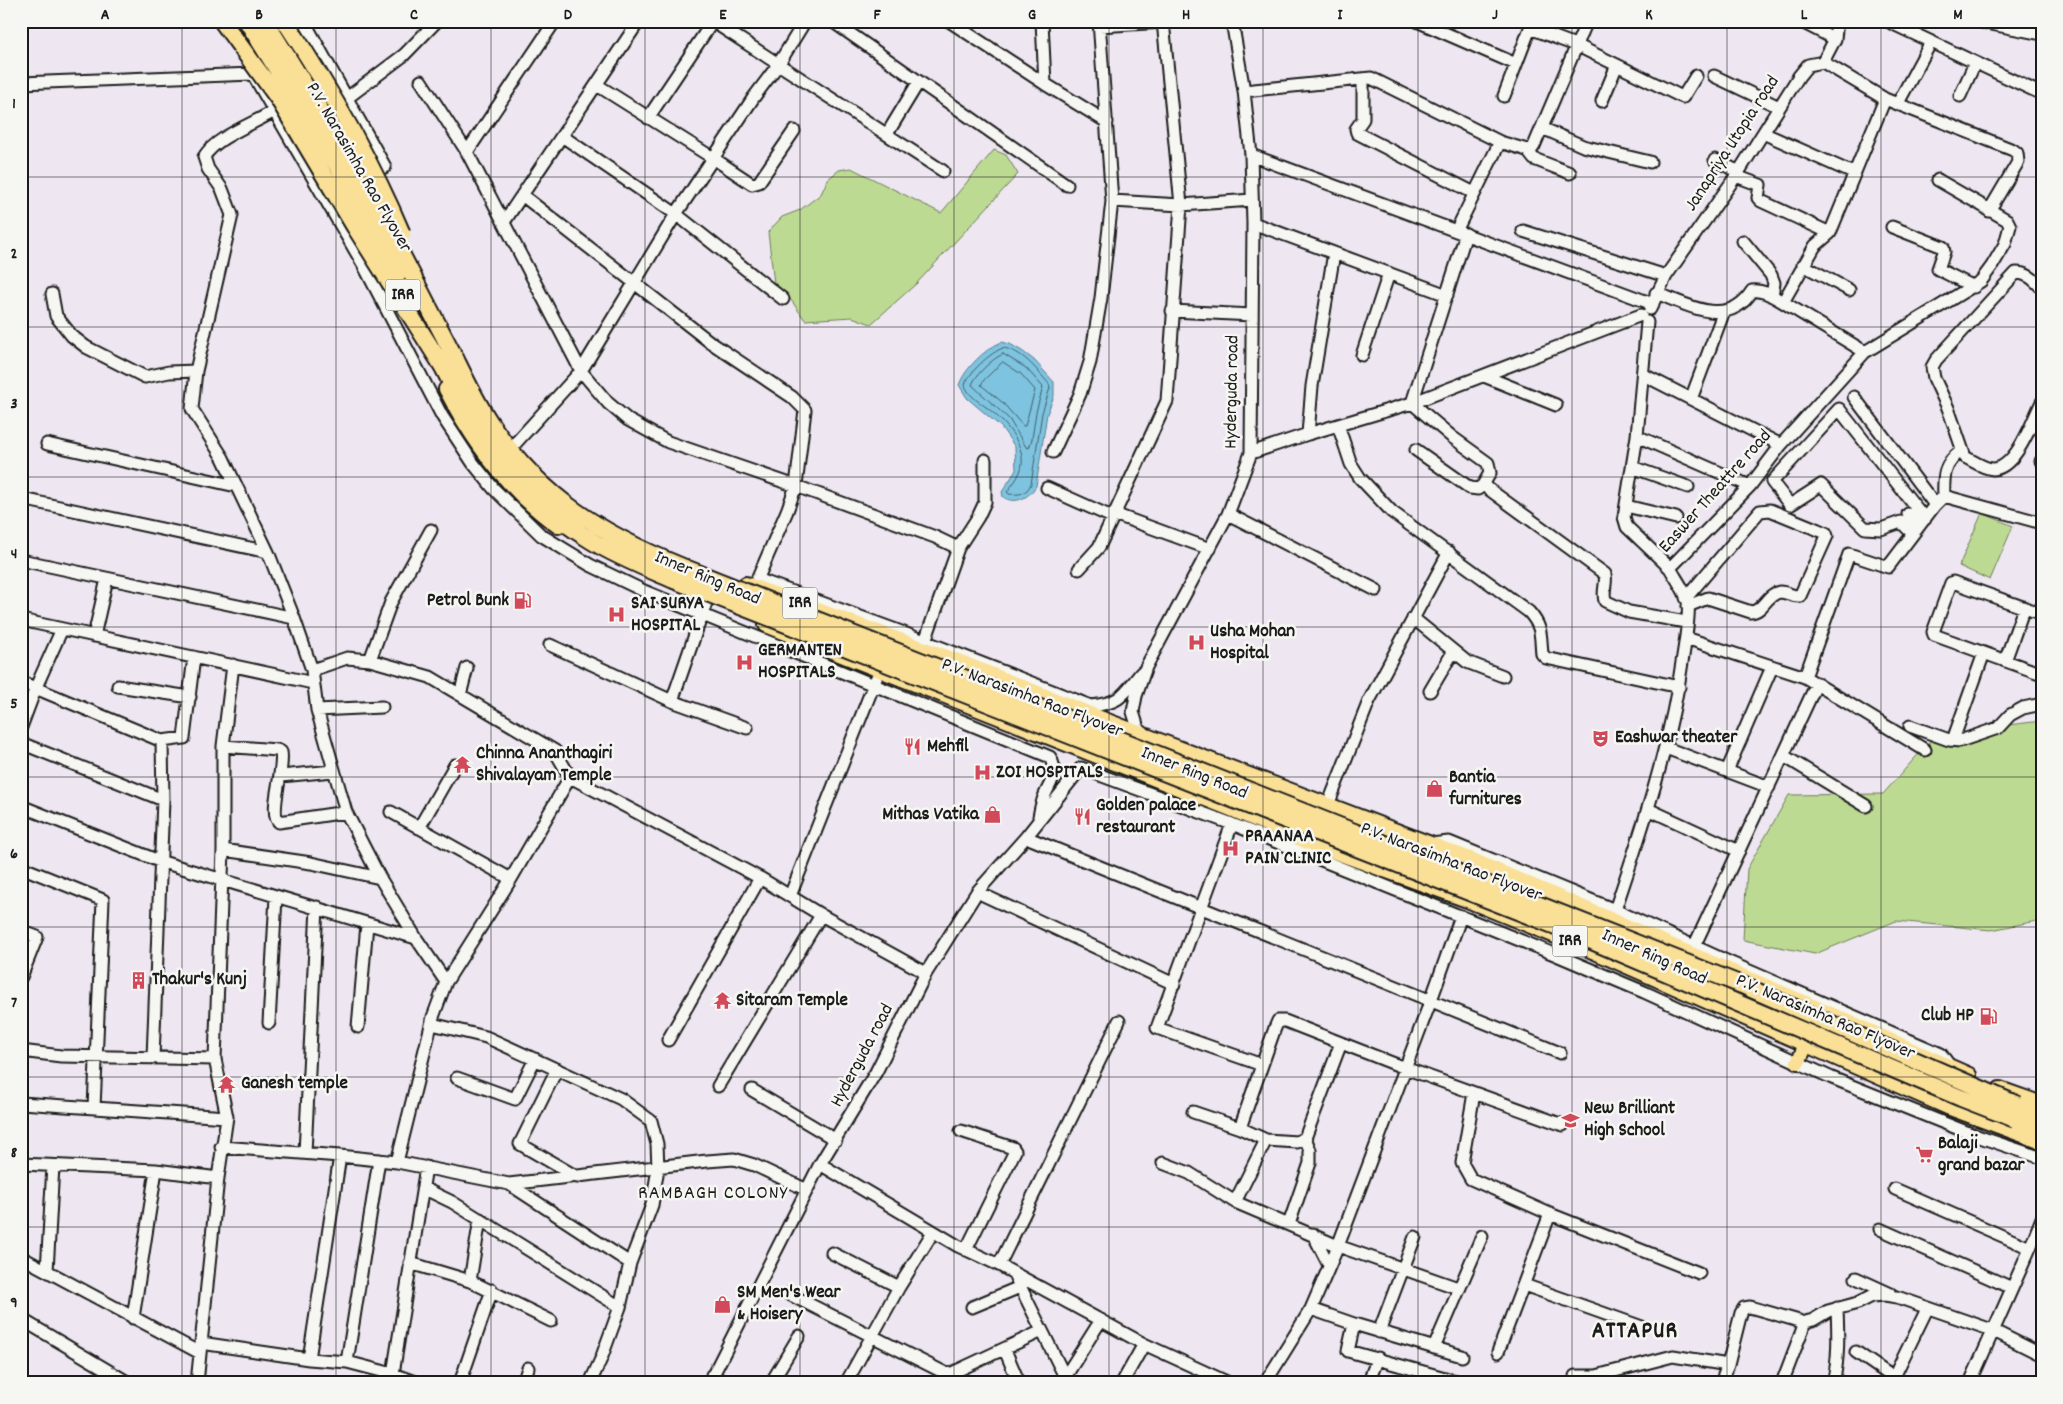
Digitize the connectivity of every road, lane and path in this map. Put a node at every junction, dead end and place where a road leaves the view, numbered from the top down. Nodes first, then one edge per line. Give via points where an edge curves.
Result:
1 (213, 21) edge
2 (222, 21) edge
3 (242, 21) edge
4 (247, 21) edge
5 (266, 21) edge
6 (285, 21) edge
7 (304, 21) edge
8 (437, 21) edge
9 (556, 21) edge
10 (639, 21) edge
11 (712, 21) edge
12 (805, 21) edge
13 (832, 21) edge
14 (949, 21) edge
15 (1042, 21) edge
16 (1180, 21) edge
17 (1232, 21) edge
18 (1417, 21) edge
19 (1587, 21) edge
20 (1800, 21) edge
21 (1838, 21) edge
22 (1887, 21) edge
23 (1976, 21) edge
24 (1162, 22) edge
25 (1099, 24) edge
26 (1531, 25) edge
27 (2042, 34) edge
28 (1834, 39) junction
29 (1931, 42) junction
30 (1578, 46) junction
31 (268, 62) junction
32 (1823, 62) junction
33 (1975, 62) junction
34 (1516, 64) junction
35 (778, 65) junction
36 (1617, 66) junction
37 (252, 74) junction
38 (1696, 76) dead end
39 (1714, 76) dead end
40 (1363, 79) junction
41 (421, 81) dead end
42 (21, 83) edge
43 (918, 83) junction
44 (1045, 84) junction
45 (597, 85) junction
46 (1244, 91) junction
47 (2042, 94) edge
48 (1504, 96) dead end
49 (1960, 96) dead end
50 (292, 98) junction
51 (347, 98) junction
52 (1885, 98) junction
53 (1602, 102) dead end
54 (1898, 103) junction
55 (1779, 107) junction
56 (274, 111) junction
57 (648, 118) junction
58 (1107, 122) junction
59 (1542, 128) junction
60 (794, 131) dead end
61 (1763, 133) junction
62 (887, 134) junction
63 (562, 136) junction
64 (1500, 142) junction
65 (1527, 150) junction
66 (467, 152) junction
67 (1251, 154) junction
68 (714, 158) junction
69 (1715, 160) dead end
70 (1650, 162) dead end
71 (385, 167) dead end
72 (943, 171) dead end
73 (1570, 173) dead end
74 (1854, 173) junction
75 (1738, 174) junction
76 (1938, 180) dead end
77 (1067, 185) dead end
78 (1474, 193) junction
79 (522, 195) junction
80 (1252, 200) junction
81 (1112, 201) junction
82 (1181, 205) junction
83 (1989, 211) junction
84 (676, 214) junction
85 (504, 222) junction
86 (1253, 223) junction
87 (1892, 227) dead end
88 (1524, 231) dead end
89 (1461, 232) junction
90 (1830, 233) junction
91 (1743, 241) dead end
92 (1334, 253) junction
93 (1803, 266) junction
94 (1388, 273) junction
95 (1666, 276) junction
96 (636, 282) junction
97 (1974, 287) junction
98 (2042, 288) edge
99 (1849, 290) dead end
100 (52, 294) dead end
101 (1447, 295) junction
102 (1772, 296) junction
103 (783, 299) dead end
104 (1783, 302) junction
105 (1649, 308) junction
106 (1172, 311) junction
107 (1724, 311) junction
108 (1252, 315) junction
109 (1865, 352) junction
110 (1362, 355) dead end
111 (448, 364) junction
112 (196, 371) junction
113 (581, 371) junction
114 (1644, 375) junction
115 (1484, 376) junction
116 (1854, 397) dead end
117 (1690, 399) junction
118 (2042, 402) edge
119 (1412, 403) junction
120 (1556, 405) dead end
121 (1338, 425) junction
122 (1308, 434) junction
123 (1637, 436) junction
124 (47, 444) dead end
125 (1781, 445) junction
126 (512, 447) junction
127 (1416, 450) dead end
128 (1961, 451) junction
129 (1053, 452) dead end
130 (1251, 453) junction
131 (985, 460) dead end
132 (1632, 467) junction
133 (1483, 484) junction
134 (236, 486) junction
135 (796, 486) junction
136 (1750, 486) junction
137 (1688, 487) dead end
138 (1047, 488) dead end
139 (1944, 496) junction
140 (27, 500) dead end
141 (1935, 505) junction
142 (1626, 506) junction
143 (1228, 514) junction
144 (1908, 514) junction
145 (1113, 515) junction
146 (1676, 518) dead end
147 (2042, 523) edge
148 (1919, 526) junction
149 (431, 530) dead end
150 (958, 548) junction
151 (1210, 549) junction
152 (268, 552) junction
153 (1449, 552) junction
154 (21, 560) edge
155 (1670, 568) junction
156 (1079, 569) dead end
157 (107, 579) junction
158 (756, 583) junction
159 (1696, 588) junction
160 (1376, 590) dead end
161 (1701, 601) junction
162 (1687, 602) junction
163 (704, 607) junction
164 (2024, 608) junction
165 (2042, 614) edge
166 (294, 618) junction
167 (1413, 618) junction
168 (21, 620) edge
169 (1686, 622) junction
170 (62, 629) junction
171 (94, 636) junction
172 (1686, 638) junction
173 (925, 641) junction
174 (550, 645) dead end
175 (1453, 652) junction
176 (1984, 653) junction
177 (194, 656) junction
178 (370, 660) junction
179 (2005, 660) junction
180 (233, 665) junction
181 (1146, 667) junction
182 (1772, 667) junction
183 (467, 668) dead end
184 (312, 670) junction
185 (878, 670) junction
186 (2042, 674) edge
187 (1503, 676) dead end
188 (1805, 677) junction
189 (21, 682) edge
190 (313, 682) junction
191 (1817, 683) junction
192 (874, 684) junction
193 (118, 686) dead end
194 (36, 687) junction
195 (1679, 687) junction
196 (1430, 691) dead end
197 (460, 695) junction
198 (190, 697) junction
199 (672, 701) junction
200 (2042, 704) edge
201 (382, 707) dead end
202 (317, 710) junction
203 (1910, 726) dead end
204 (21, 728) edge
205 (747, 728) dead end
206 (1145, 735) junction
207 (1953, 740) junction
208 (162, 741) junction
209 (21, 743) edge
210 (223, 746) junction
211 (1666, 748) junction
212 (1925, 750) dead end
213 (1784, 756) junction
214 (455, 765) dead end
215 (333, 771) junction
216 (1727, 771) junction
217 (281, 776) junction
218 (570, 777) junction
219 (1769, 787) junction
220 (163, 800) junction
221 (1328, 805) junction
222 (21, 806) edge
223 (1866, 806) dead end
224 (1648, 809) junction
225 (346, 812) junction
226 (391, 812) dead end
227 (1038, 821) junction
228 (1232, 824) junction
229 (419, 828) junction
230 (1026, 837) junction
231 (223, 850) junction
232 (1739, 851) junction
233 (159, 860) junction
234 (21, 867) edge
235 (380, 878) junction
236 (760, 878) junction
237 (222, 879) junction
238 (511, 879) junction
239 (977, 892) junction
240 (790, 896) junction
241 (276, 897) junction
242 (317, 907) junction
243 (1200, 909) junction
244 (821, 915) junction
245 (1461, 916) junction
246 (1613, 916) junction
247 (367, 924) junction
248 (21, 931) edge
249 (416, 938) junction
250 (1692, 950) junction
251 (1595, 952) junction
252 (926, 973) junction
253 (21, 977) edge
254 (446, 982) junction
255 (1174, 984) junction
256 (1432, 1000) junction
257 (1119, 1021) dead end
258 (269, 1023) dead end
259 (432, 1024) junction
260 (358, 1027) dead end
261 (668, 1040) dead end
262 (1341, 1043) junction
263 (1806, 1045) junction
264 (21, 1051) edge
265 (1560, 1053) dead end
266 (96, 1058) junction
267 (153, 1058) junction
268 (215, 1059) junction
269 (535, 1059) junction
270 (1798, 1062) junction
271 (1262, 1065) junction
272 (1405, 1068) junction
273 (557, 1070) junction
274 (457, 1078) dead end
275 (718, 1086) dead end
276 (752, 1090) dead end
277 (1474, 1093) junction
278 (21, 1102) edge
279 (2042, 1104) edge
280 (94, 1108) junction
281 (1193, 1112) dead end
282 (2042, 1113) edge
283 (227, 1117) junction
284 (1563, 1125) dead end
285 (1240, 1128) junction
286 (2042, 1129) edge
287 (961, 1131) dead end
288 (1305, 1138) junction
289 (836, 1140) junction
290 (1266, 1140) junction
291 (2042, 1142) edge
292 (221, 1147) junction
293 (305, 1153) junction
294 (340, 1156) junction
295 (2042, 1158) edge
296 (379, 1160) junction
297 (397, 1162) junction
298 (1163, 1163) dead end
299 (21, 1164) edge
300 (820, 1164) junction
301 (53, 1166) junction
302 (426, 1167) junction
303 (658, 1168) junction
304 (156, 1170) junction
305 (577, 1177) junction
306 (218, 1178) junction
307 (508, 1184) junction
308 (423, 1188) junction
309 (1895, 1189) dead end
310 (807, 1190) junction
311 (1235, 1202) junction
312 (1550, 1214) junction
313 (2042, 1218) edge
314 (480, 1219) junction
315 (1289, 1224) junction
316 (1880, 1229) dead end
317 (933, 1232) junction
318 (1313, 1234) junction
319 (1482, 1236) dead end
320 (1415, 1237) dead end
321 (1338, 1246) junction
322 (2030, 1248) junction
323 (966, 1250) junction
324 (832, 1252) dead end
325 (21, 1257) edge
326 (410, 1263) junction
327 (630, 1263) junction
328 (1000, 1265) junction
329 (1329, 1266) junction
330 (1404, 1269) junction
331 (47, 1271) junction
332 (1699, 1273) dead end
333 (1014, 1274) junction
334 (1856, 1278) dead end
335 (470, 1281) junction
336 (1524, 1285) junction
337 (899, 1287) junction
338 (1020, 1287) junction
339 (1458, 1288) junction
340 (2012, 1288) junction
341 (492, 1290) junction
342 (789, 1294) dead end
343 (1897, 1297) junction
344 (620, 1307) junction
345 (972, 1307) dead end
346 (1837, 1308) junction
347 (1311, 1309) junction
348 (1927, 1309) junction
349 (133, 1318) junction
350 (21, 1319) edge
351 (1100, 1320) junction
352 (551, 1321) dead end
353 (1802, 1323) junction
354 (1354, 1324) junction
355 (1642, 1327) dead end
356 (1992, 1330) junction
357 (1042, 1331) junction
358 (1380, 1332) junction
359 (798, 1336) dead end
360 (871, 1336) junction
361 (1144, 1344) junction
362 (200, 1348) junction
363 (1434, 1348) junction
364 (1005, 1350) junction
365 (1498, 1352) dead end
366 (1856, 1352) dead end
367 (2042, 1355) edge
368 (1462, 1356) dead end
369 (1378, 1358) junction
370 (309, 1359) junction
371 (347, 1362) junction
372 (1728, 1365) junction
373 (528, 1368) dead end
374 (1575, 1376) dead end
375 (398, 1378) edge
376 (710, 1379) edge
377 (1067, 1380) edge
378 (1595, 1380) edge
379 (1892, 1380) edge
380 (127, 1382) edge
381 (197, 1383) edge
382 (418, 1383) edge
383 (460, 1383) edge
384 (524, 1383) edge
385 (590, 1383) edge
386 (725, 1383) edge
387 (771, 1383) edge
388 (846, 1383) edge
389 (1019, 1383) edge
390 (1122, 1383) edge
391 (1229, 1383) edge
392 (1266, 1383) edge
393 (1368, 1383) edge
394 (1463, 1383) edge
395 (1721, 1383) edge
396 (1782, 1383) edge
397 (1833, 1383) edge
398 (1970, 1383) edge

1 - 37 street
2 - 111 highway, bridge via 278,98 355,227
3 - 31 main road, Inner Ring Road / IRR
4 - 111 highway, P.V. Narasimha Rao Flyover, bridge via 368,219
5 - 111 highway, P.V. Narasimha Rao Flyover, bridge via 354,166
6 - 111 highway, bridge via 330,92 377,177
7 - 51 street
8 - 51 street via 404,55
9 - 66 street
10 - 45 street
11 - 35 street
11 - 57 street
12 - 35 street
13 - 43 street
14 - 44 street
15 - 44 street
16 - 24 street
17 - 46 street, Hyderguda road
18 - 34 street
19 - 30 street
20 - 28 street
21 - 28 street
22 - 29 street
23 - 27 street
24 - 25 street
24 - 82 street
25 - 58 street
26 - 30 street
26 - 34 street
28 - 32 street
29 - 33 street
29 - 54 street
30 - 36 street
30 - 59 street
31 - 37 street
31 - 50 main road, Inner Ring Road / IRR
32 - 52 street
32 - 55 street, Janapriya Utopia road via 1808,65
33 - 47 street
33 - 49 street
34 - 48 street
35 - 62 street
35 - 68 street
36 - 38 street via 1683,97
36 - 53 street
37 - 42 street
37 - 56 street
39 - 55 street
40 - 46 street
40 - 64 street via 1371,78
40 - 78 street via 1363,119 1357,133
41 - 66 street
43 - 62 street
43 - 77 street
44 - 58 street
45 - 57 street
45 - 63 street
46 - 67 street, Hyderguda road
50 - 56 street
50 - 111 main road, Inner Ring Road / IRR
51 - 71 street
52 - 54 street
52 - 74 street
54 - 83 street via 2017,153 2018,162
55 - 61 street, Janapriya Utopia road
56 - 112 street via 225,138 204,157 232,215
56 - 163 street via 363,264 442,416 463,450 494,489 541,535 561,549 624,582
57 - 68 street
58 - 81 street
59 - 65 street via 1534,146
59 - 70 street via 1583,146
60 - 68 street via 756,184
61 - 74 street
61 - 75 street, Janapriya Utopia road
62 - 72 street
63 - 79 street
63 - 84 street
64 - 65 street
64 - 78 street
65 - 73 street via 1534,159
66 - 85 street
67 - 80 street, Hyderguda road
67 - 89 street
68 - 84 street
69 - 75 street
74 - 90 street
75 - 90 street via 1760,185 1758,198 1761,201
75 - 95 street, Janapriya Utopia road
76 - 83 street, Easwer Theattre road
78 - 89 street
79 - 85 street
79 - 96 street
80 - 82 street
80 - 86 street, Hyderguda road
81 - 82 street
81 - 129 street via 1090,362 1080,394
82 - 106 street
83 - 97 street, Easwer Theattre road via 2006,220 2010,226 2005,244
84 - 96 street
84 - 103 street
85 - 113 street
86 - 92 street
86 - 108 street, Hyderguda road
87 - 97 street via 1943,247 1938,269
88 - 95 street
89 - 101 street
89 - 105 street
90 - 93 street via 1814,246
91 - 102 street via 1771,275 1774,283
92 - 94 street
92 - 122 street via 1312,386
93 - 99 street
93 - 104 street
94 - 101 street
94 - 110 street
95 - 105 street, Janapriya Utopia road
96 - 113 street
96 - 135 street via 710,342 801,404 805,410
97 - 109 street, Easwer Theattre road
98 - 128 street via 2029,276 2016,273 1932,367
100 - 112 street via 56,316 86,347 145,377
101 - 119 street
102 - 104 street
102 - 107 street via 1763,291 1752,291 1746,300 1732,310
104 - 109 street
105 - 107 street
105 - 114 street
105 - 115 street
106 - 108 street
106 - 145 street via 1167,401
107 - 117 street
108 - 130 street, Hyderguda road
109 - 125 street, Easwer Theattre road
111 - 126 main road, Inner Ring Road / IRR
111 - 163 main road, Inner Ring Road / IRR via 458,412 494,465 536,511 586,547
111 - 282 highway, P.V. Narasimha Rao Flyover, bridge via 530,472 574,511 624,542 1742,985 1964,1083
111 - 286 highway, P.V. Narasimha Rao Flyover, bridge via 480,434 519,482 566,524 618,555 1566,930 1961,1098
112 - 134 street via 192,409 224,458
113 - 126 street
113 - 135 street via 608,403 628,420 668,442
114 - 117 street
114 - 123 street
115 - 119 street
115 - 120 street
116 - 141 street
117 - 125 street
118 - 128 street via 2019,450 2004,465 1986,466 1965,457
119 - 121 street
119 - 133 street via 1488,462 1490,473
121 - 122 street
121 - 153 street via 1351,464 1360,478 1392,512
122 - 130 street
123 - 132 street
123 - 136 street
124 - 134 street
125 - 136 street, Easwer Theattre road
126 - 158 main road, Inner Ring Road / IRR via 553,490 600,525 681,563
127 - 133 street via 1470,488 1478,489
128 - 139 street via 1950,459
130 - 143 street, Hyderguda road
131 - 150 street via 985,502
132 - 137 street
132 - 142 street
133 - 169 street via 1605,574 1603,594 1609,604 1629,612
134 - 152 street
135 - 150 street
135 - 158 street
136 - 155 street, Easwer Theattre road
138 - 145 street
139 - 141 street
139 - 147 street
140 - 152 street
141 - 148 street
142 - 146 street
142 - 155 street via 1624,517 1627,527
143 - 151 street, Hyderguda road
143 - 160 street
144 - 144 street via 1839,409 1772,482 1790,506 1821,485 1865,528 1881,529
144 - 148 street
144 - 148 street
145 - 151 street
145 - 156 street via 1098,547
148 - 188 street via 1888,567 1849,554
149 - 178 street via 390,602
150 - 173 street
151 - 181 street, Hyderguda road
152 - 166 street
153 - 167 street
153 - 195 street via 1538,621 1542,654 1546,658
154 - 157 street
155 - 162 street, Easwer Theattre road
157 - 166 street
157 - 171 street
158 - 173 street
158 - 206 main road, Inner Ring Road / IRR
159 - 161 street
159 - 161 street via 1760,511 1770,510 1826,533 1800,596 1778,593 1766,600 1759,610 1751,612 1708,598
159 - 162 street
161 - 162 street
162 - 169 street
163 - 185 main road, Inner Ring Road / IRR
163 - 192 street
163 - 199 street
164 - 165 street
164 - 176 street via 1951,583 1934,635
164 - 179 street
166 - 184 street
167 - 175 street
167 - 221 street via 1369,701
168 - 170 street
169 - 172 street
170 - 171 street
170 - 194 street
171 - 177 street
172 - 182 street
172 - 195 street
173 - 181 street via 1091,706 1110,704 1122,697
174 - 199 street
175 - 187 street via 1467,662
175 - 196 street
176 - 179 street
176 - 207 street
177 - 180 street
177 - 198 street
178 - 184 street via 347,658
178 - 197 street via 430,677
179 - 186 street
180 - 190 street
180 - 210 street
181 - 206 street, Hyderguda road via 1133,712 1138,728
182 - 188 street
182 - 216 street
183 - 197 street
184 - 190 street
185 - 192 street
185 - 251 main road, Inner Ring Road / IRR via 1200,796 1310,843 1467,900
188 - 191 street
189 - 194 street
190 - 202 street
191 - 212 street
191 - 213 street
192 - 227 street via 1050,758 1054,775 1043,799
192 - 240 street
193 - 198 street
194 - 204 street
194 - 208 street
195 - 211 street
197 - 218 street via 555,752
198 - 208 street via 184,738
199 - 205 street
200 - 207 street via 2010,715 1998,728 1960,741
201 - 202 street
202 - 215 street
203 - 207 street
206 - 221 main road, Inner Ring Road / IRR
208 - 220 street
209 - 220 street
210 - 217 street via 277,750 282,754
210 - 231 street
211 - 216 street
211 - 224 street
213 - 219 street
213 - 223 street
214 - 229 street
215 - 217 street
215 - 225 street
216 - 219 street
217 - 225 street via 274,813 279,822
218 - 236 street
218 - 238 street
219 - 232 street
220 - 233 street
221 - 246 main road, Inner Ring Road / IRR
222 - 233 street
224 - 232 street
224 - 246 street
225 - 235 street
226 - 229 street
227 - 228 street, Hyderguda road via 1081,768
227 - 230 street, Hyderguda road
228 - 243 street
228 - 245 street
229 - 238 street
230 - 239 street, Hyderguda road
230 - 243 street
231 - 235 street via 311,863
231 - 237 street
232 - 250 street
233 - 237 street
233 - 267 street
234 - 266 street via 103,900
235 - 249 street
236 - 240 street
236 - 261 street
237 - 241 street
237 - 268 street
238 - 254 street
239 - 252 street, Hyderguda road
239 - 255 street
240 - 244 street
241 - 242 street
241 - 258 street
242 - 247 street
242 - 293 street
243 - 255 street
243 - 256 street
244 - 252 street
244 - 275 street
245 - 256 street
245 - 270 street via 1644,992
246 - 250 main road, Inner Ring Road / IRR
246 - 251 street
247 - 249 street
247 - 260 street
248 - 253 street via 37,937
249 - 254 street
250 - 279 main road, Inner Ring Road / IRR via 2005,1092
251 - 263 main road, Inner Ring Road / IRR
252 - 289 street, Hyderguda road via 876,1072
254 - 259 street
255 - 271 street via 1154,1032
256 - 265 street
256 - 272 street
257 - 328 street
259 - 269 street via 486,1037
259 - 297 street
262 - 271 street via 1278,1021
262 - 272 street
262 - 288 street
263 - 270 main road
263 - 291 main road, Inner Ring Road / IRR via 1950,1108
264 - 266 street
266 - 267 street
266 - 280 street
267 - 268 street
268 - 283 street
269 - 273 street
269 - 274 street via 515,1099
270 - 295 street via 1974,1135
271 - 285 street
272 - 277 street
272 - 321 street
273 - 303 street via 621,1099 651,1121 657,1144
273 - 305 street via 520,1144
276 - 289 street
277 - 284 street
277 - 312 street via 1462,1163 1471,1179
278 - 280 street
280 - 283 street
281 - 285 street
283 - 292 street
285 - 290 street
287 - 323 street via 1015,1151
288 - 290 street via 1297,1142
288 - 315 street via 1310,1150 1310,1163
289 - 300 street, Hyderguda road
290 - 311 street
292 - 293 street
292 - 306 street
293 - 294 street
294 - 296 street
294 - 370 street
296 - 297 street
296 - 371 street
297 - 302 street
298 - 311 street via 1189,1173
299 - 301 street
300 - 310 street, Hyderguda road
300 - 317 street
301 - 304 street
301 - 331 street
302 - 307 street
302 - 308 street
303 - 305 street
303 - 310 street via 734,1159 754,1164
303 - 327 street via 652,1205
304 - 306 street
304 - 349 street
305 - 307 street
306 - 362 street
307 - 327 street
308 - 314 street
308 - 326 street
309 - 322 street
310 - 376 street, Hyderguda road
311 - 315 street
312 - 332 street
312 - 336 street
313 - 322 street
314 - 335 street
314 - 344 street
315 - 318 street
316 - 340 street
317 - 323 street
317 - 337 street
318 - 321 street
318 - 329 street
319 - 339 street
320 - 330 street
321 - 329 street
321 - 330 street
322 - 340 street
323 - 328 street
324 - 337 street
325 - 331 street
326 - 335 street
326 - 375 street
327 - 344 street
328 - 333 street
329 - 347 street
330 - 339 street
330 - 358 street
331 - 349 street
333 - 338 street
333 - 351 street
334 - 343 street
335 - 341 street
336 - 355 street
336 - 365 street
337 - 360 street
338 - 345 street
338 - 357 street
339 - 363 street
340 - 356 street
341 - 352 street
341 - 383 street
342 - 360 street
343 - 346 street via 1872,1296
343 - 348 street
344 - 385 street
346 - 353 street
346 - 397 street via 1838,1365
347 - 354 street
347 - 392 street
348 - 356 street
348 - 379 street
349 - 362 street
350 - 380 street
351 - 361 street
351 - 377 street
353 - 372 street via 1744,1308
353 - 396 street via 1803,1328
354 - 358 street
354 - 369 street via 1348,1351
356 - 367 street
356 - 398 street
357 - 364 street
357 - 377 street
358 - 363 street
359 - 387 street
360 - 364 street via 950,1374
360 - 388 street
361 - 390 street
361 - 391 street
362 - 370 street
362 - 381 street
363 - 368 street
364 - 389 street
366 - 379 street
369 - 393 street
369 - 394 street
370 - 371 street
371 - 375 street
372 - 378 street via 1672,1356
372 - 395 street
373 - 384 street
374 - 378 street
375 - 382 street
376 - 386 street

